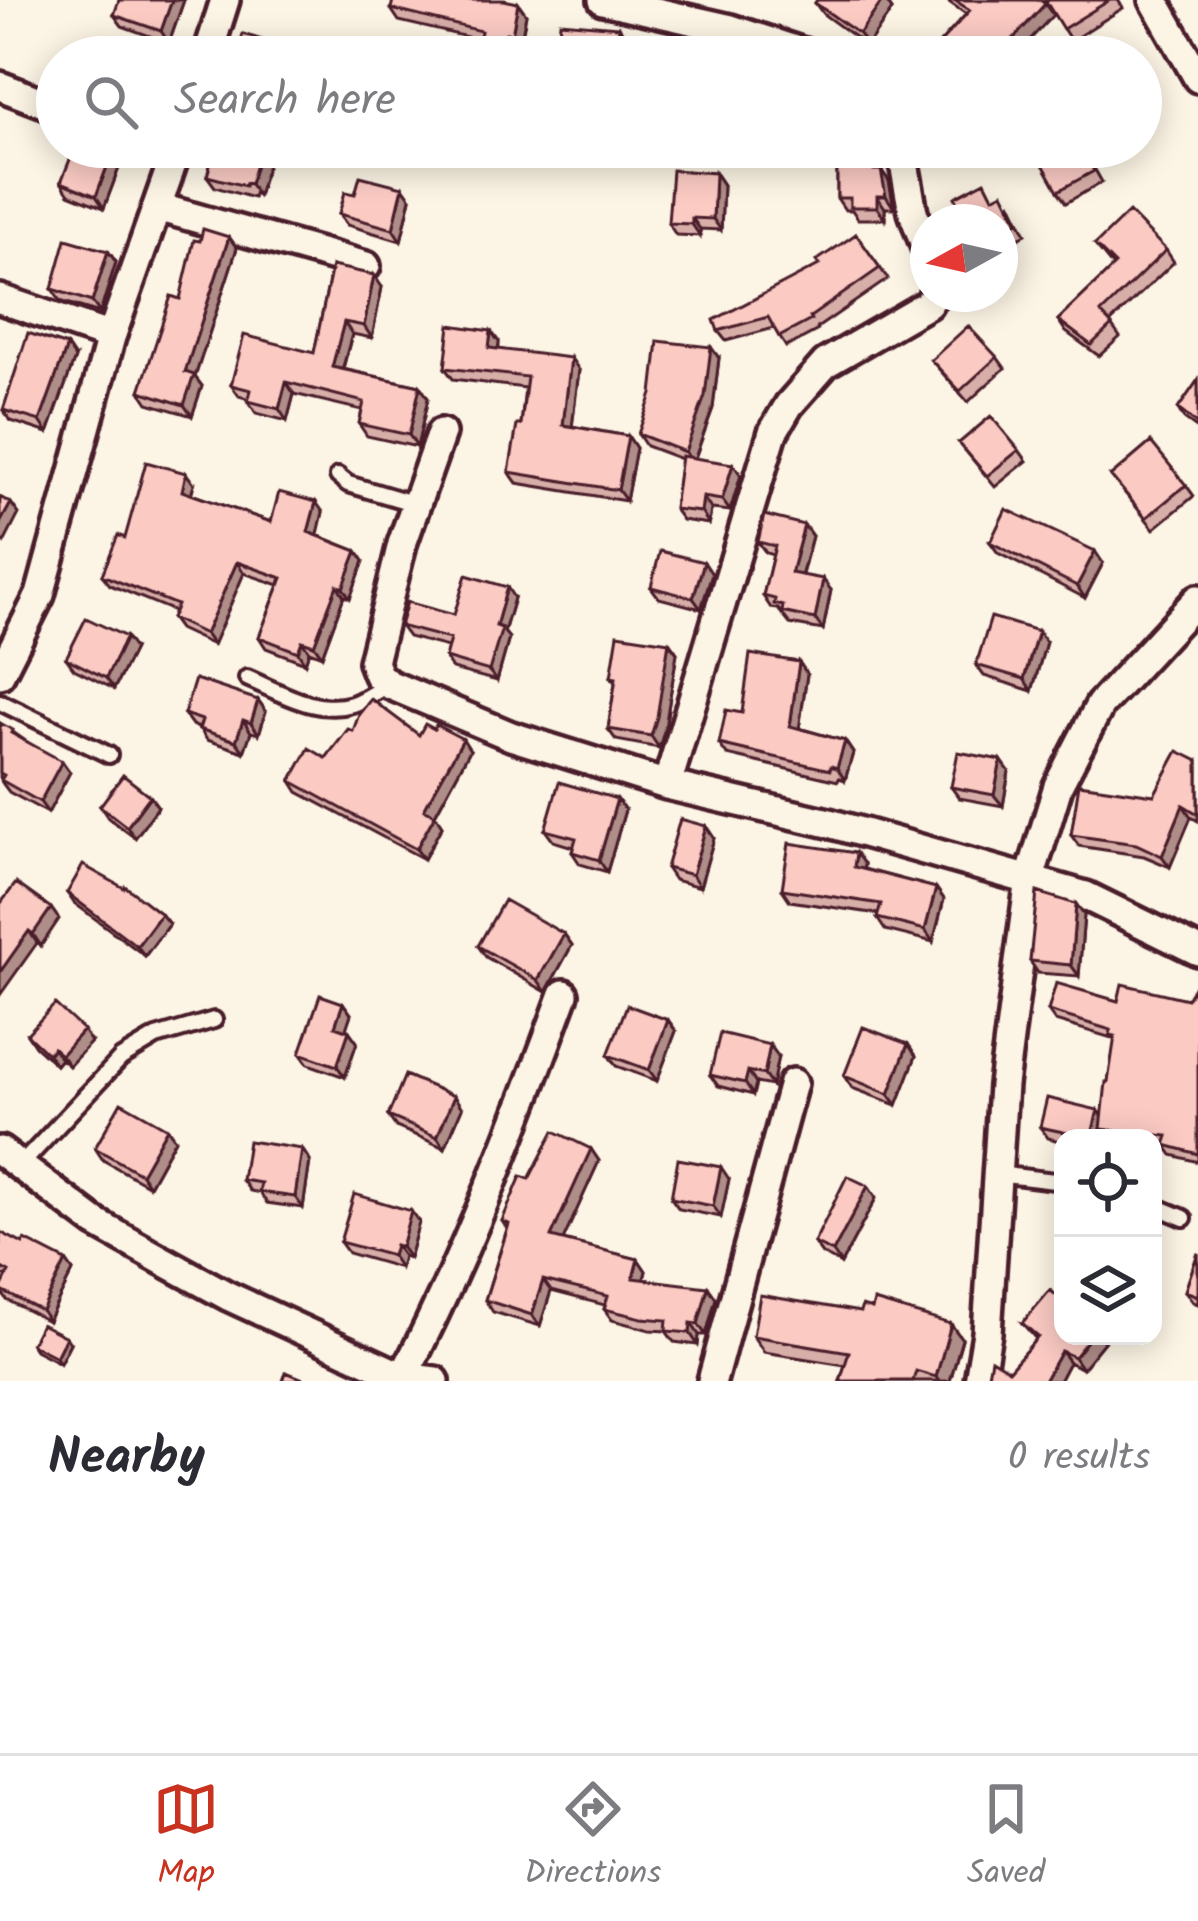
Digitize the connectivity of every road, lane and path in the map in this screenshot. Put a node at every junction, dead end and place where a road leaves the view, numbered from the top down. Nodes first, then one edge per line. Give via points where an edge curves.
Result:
1 (225, 0) edge
2 (603, 0) edge
3 (1165, 6) edge
4 (214, 36) edge
5 (752, 36) edge
6 (1198, 78) edge
7 (0, 86) edge
8 (36, 100) edge
9 (167, 168) edge
10 (905, 168) edge
11 (912, 204) edge
12 (157, 207) junction
13 (366, 266) dead end
14 (0, 298) edge
15 (914, 312) edge
16 (111, 337) junction
17 (441, 433) dead end
18 (338, 476) dead end
19 (416, 504) junction
20 (1198, 599) edge
21 (0, 674) edge
22 (247, 678) dead end
23 (388, 685) junction
24 (0, 703) edge
25 (109, 755) dead end
26 (667, 785) junction
27 (1030, 878) junction
28 (1198, 950) edge
29 (564, 994) dead end
30 (214, 1020) dead end
31 (793, 1083) dead end
32 (10, 1158) edge
33 (997, 1174) junction
34 (1054, 1181) edge
35 (1162, 1209) edge
36 (1184, 1218) dead end
37 (402, 1379) edge
38 (434, 1381) edge
39 (712, 1381) edge
40 (980, 1381) edge

1 - 4 street
2 - 5 street
3 - 6 street
7 - 8 street
9 - 12 street
10 - 11 street
12 - 13 street
12 - 16 street
14 - 16 street
15 - 26 street via 826,363 773,432
16 - 21 street via 40,595
17 - 19 street
18 - 19 lane
19 - 23 street via 374,662
20 - 27 street via 1100,704 1058,786
22 - 23 lane via 334,708
23 - 26 street via 511,736
24 - 25 lane
26 - 27 street
27 - 28 street
27 - 33 street
29 - 37 street via 434,1321
30 - 32 lane via 121,1058
31 - 39 street
32 - 37 street via 96,1223
33 - 34 lane
33 - 40 street
35 - 36 lane
37 - 38 street

